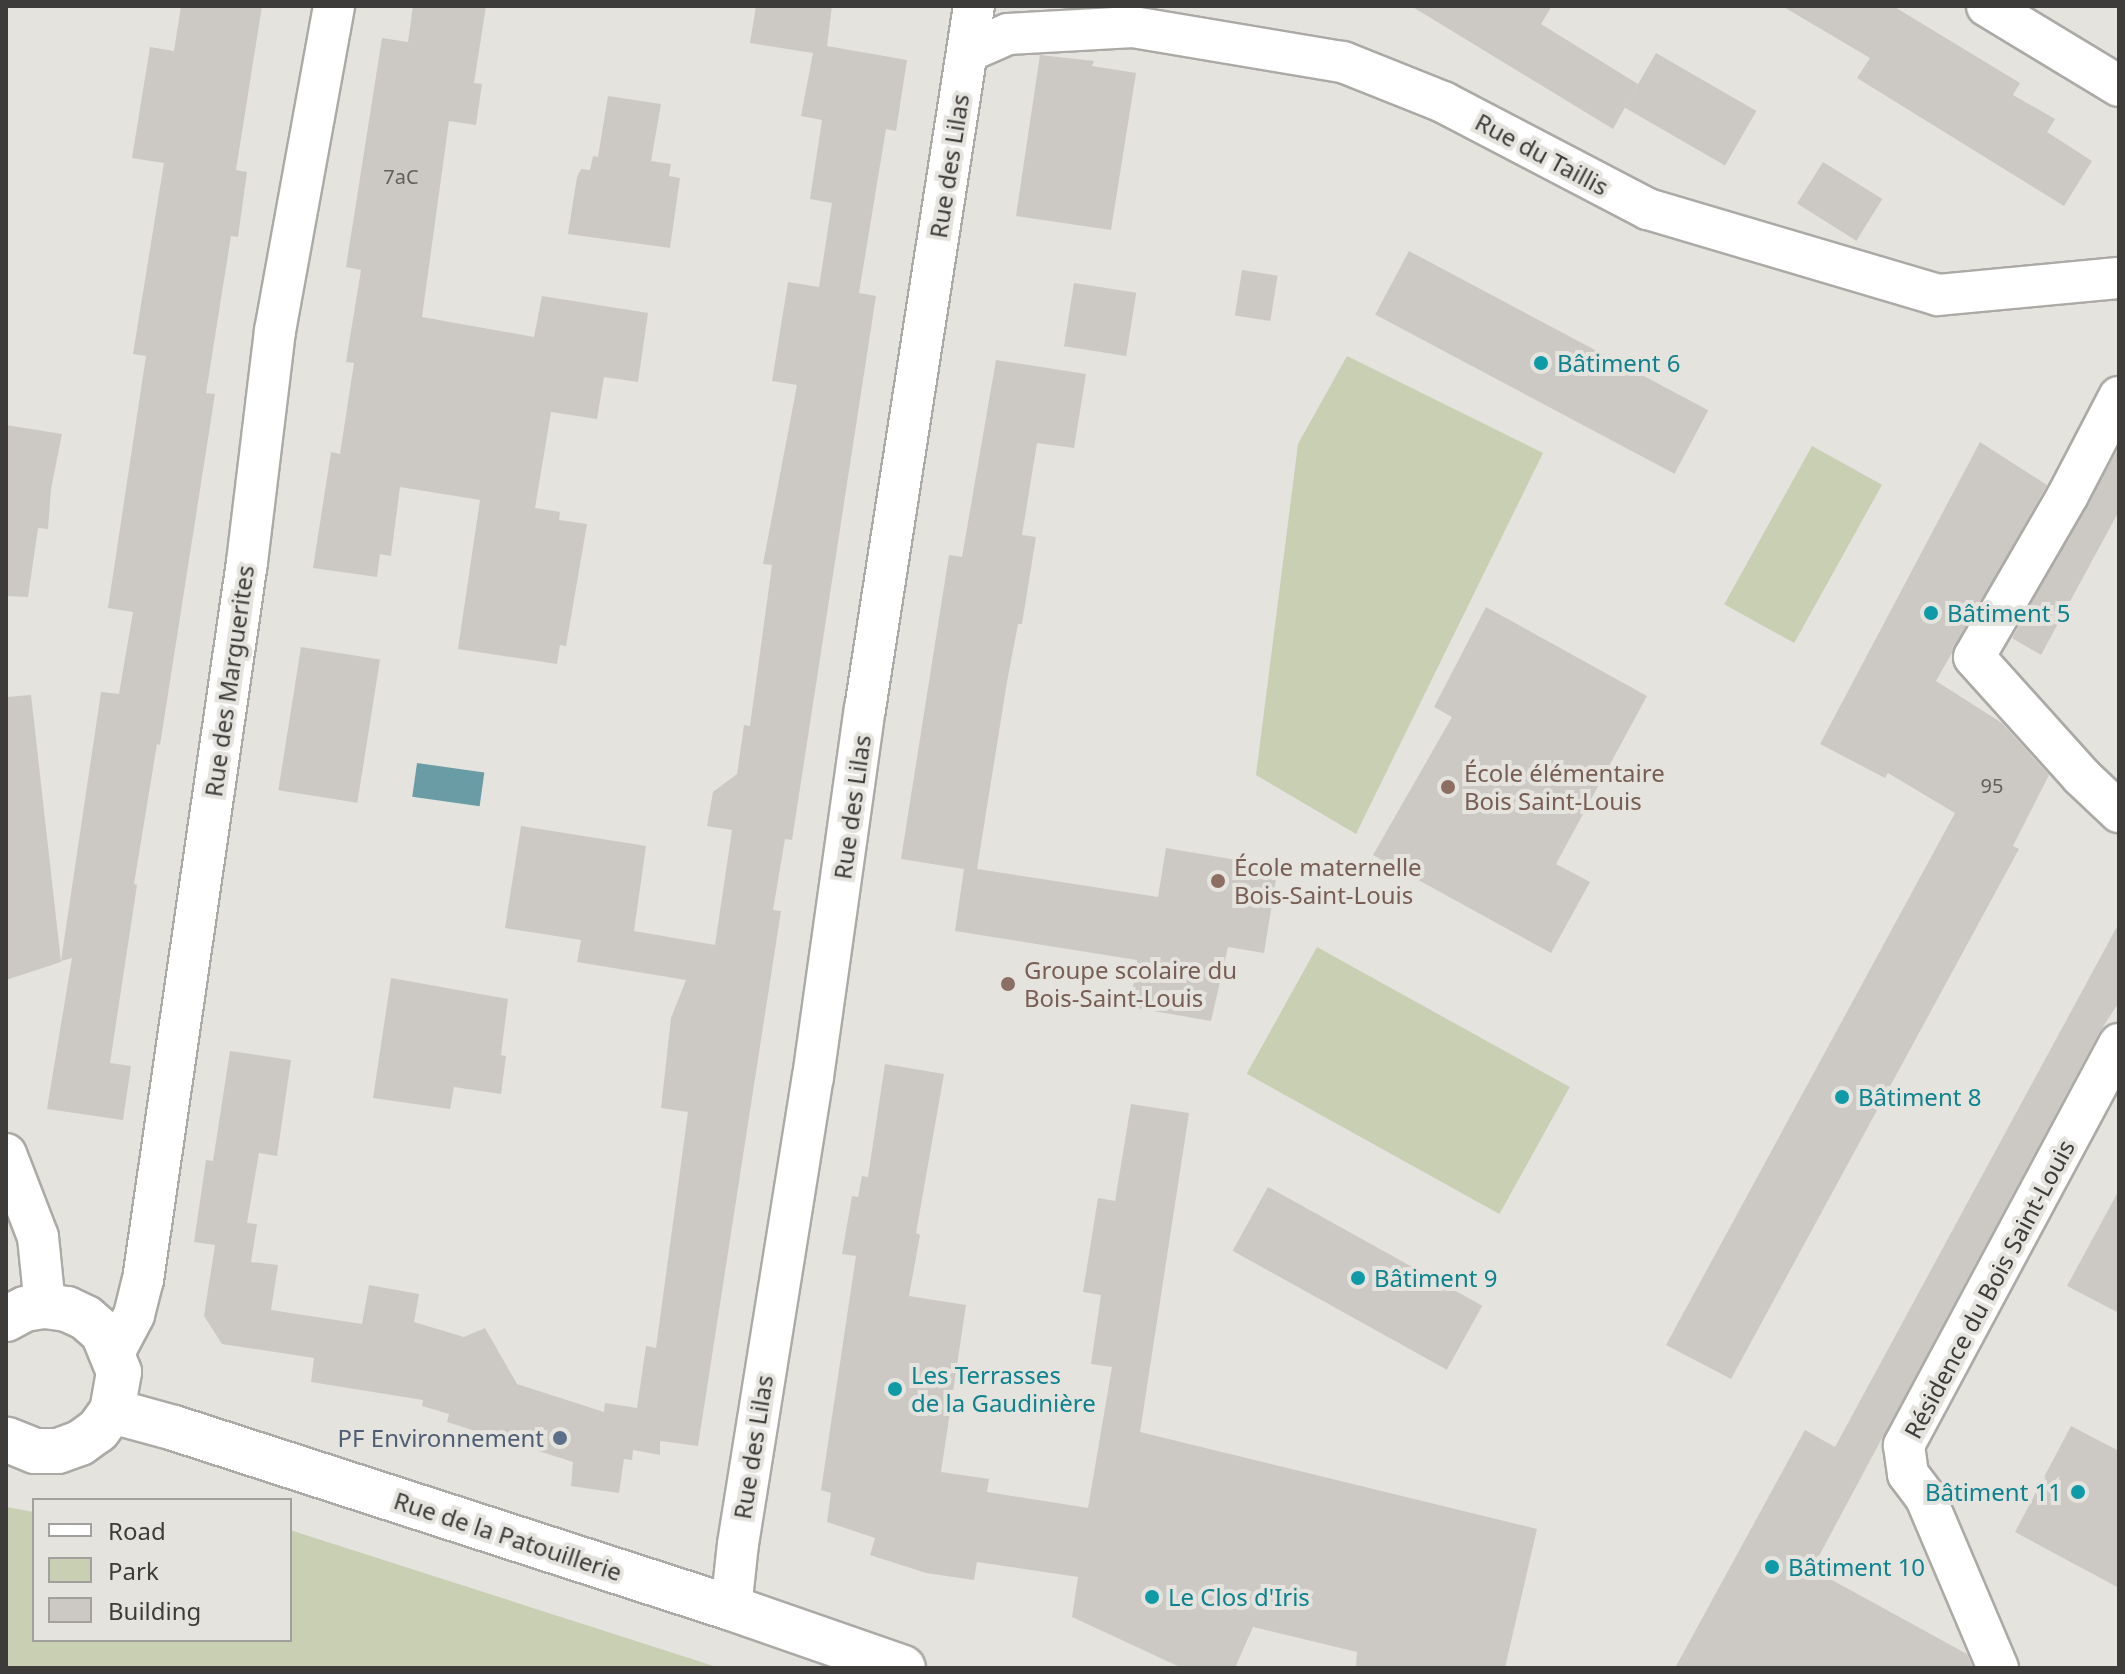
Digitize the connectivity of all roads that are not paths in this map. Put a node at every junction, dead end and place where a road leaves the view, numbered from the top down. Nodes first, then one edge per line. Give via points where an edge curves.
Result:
1 (334, 6) edge
2 (974, 6) edge
3 (1987, 6) edge
4 (967, 52) junction
5 (2119, 86) edge
6 (2119, 278) edge
7 (2119, 397) edge
8 (2119, 812) edge
9 (2119, 1044) edge
10 (6, 1154) edge
11 (25, 1312) edge
12 (114, 1353) junction
13 (112, 1411) junction
14 (6, 1439) edge
15 (731, 1608) junction
16 (903, 1668) edge
17 (1998, 1668) edge

1 - 12 street, Rue des Marguerites via 275,331 247,562 143,1280 134,1315
2 - 4 street, Rue des Lilas
3 - 5 street
4 - 6 street, Rue du Taillis via 1008,34 1133,27 1343,62 1443,102 1648,209 1938,295
4 - 15 street, Rue des Lilas
7 - 8 street via 1974,657
9 - 17 street, Résidence du Bois Saint-Louis via 1904,1445 1908,1474 1926,1498
10 - 11 street via 38,1237
11 - 12 street via 67,1309 103,1333
12 - 13 street via 119,1372
13 - 14 street via 98,1430 58,1451 35,1451
13 - 15 street, Rue de la Patouillerie
15 - 16 street, Rue de la Patouillerie

